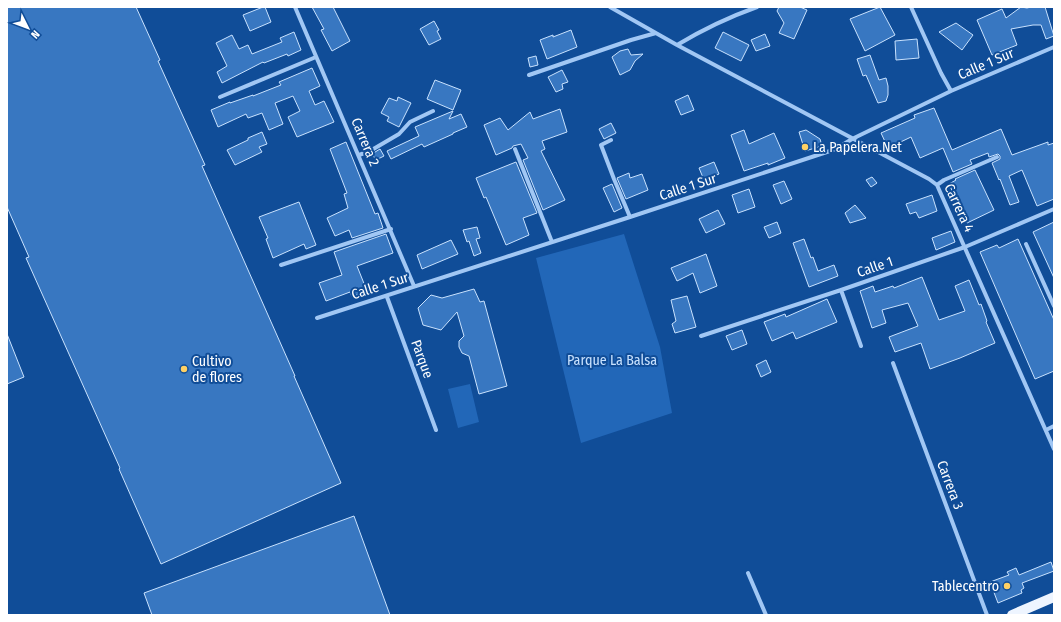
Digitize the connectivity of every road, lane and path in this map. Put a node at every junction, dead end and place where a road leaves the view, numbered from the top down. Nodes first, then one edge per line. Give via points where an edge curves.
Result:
1 (295, 7) edge
2 (610, 7) edge
3 (757, 7) edge
4 (911, 7) edge
5 (656, 33) junction
6 (677, 45) junction
7 (1054, 47) edge
8 (316, 57) junction
9 (529, 75) dead end
10 (951, 91) junction
11 (220, 97) dead end
12 (433, 111) dead end
13 (852, 139) junction
14 (612, 140) dead end
15 (515, 149) dead end
16 (359, 155) junction
17 (997, 157) dead end
18 (937, 185) junction
19 (1054, 209) edge
20 (630, 218) junction
21 (391, 229) junction
22 (552, 242) junction
23 (1026, 244) dead end
24 (965, 247) junction
25 (281, 265) dead end
26 (414, 286) junction
27 (841, 290) junction
28 (387, 296) junction
29 (1054, 306) edge
30 (317, 318) dead end
31 (701, 336) dead end
32 (861, 346) dead end
33 (893, 363) dead end
34 (1054, 426) edge
35 (436, 430) dead end
36 (1046, 430) junction
37 (1054, 449) edge
38 (748, 573) dead end
39 (1054, 597) edge
40 (766, 615) edge
41 (987, 615) edge
42 (1012, 615) edge

1 - 8 street, Carrera 2
2 - 5 street, Carrera 4
3 - 6 street
4 - 10 street
5 - 6 street, Carrera 4
5 - 9 street
6 - 13 street, Carrera 4
7 - 10 street, Calle 1 Sur
8 - 11 street
8 - 16 street, Carrera 2
10 - 13 street, Calle 1 Sur
12 - 16 street via 410,122 399,134
13 - 18 street, Carrera 4
13 - 20 street, Calle 1 Sur via 836,149
14 - 20 street via 601,145
15 - 22 street
16 - 21 street, Carrera 2
17 - 18 street
18 - 24 street, Carrera 4
19 - 24 street, Calle 1
20 - 22 street, Calle 1 Sur
21 - 25 street
21 - 26 street, Carrera 2
22 - 26 street, Calle 1 Sur
23 - 29 street
24 - 27 street, Calle 1
24 - 36 street, Carrera 4
26 - 28 street, Calle 1 Sur
27 - 31 street, Calle 1
27 - 32 street
28 - 30 street, Calle 1 Sur
28 - 35 street, Parque
33 - 41 street, Carrera 3
34 - 36 street
36 - 37 street, Carrera 4
38 - 40 street
39 - 42 main road

